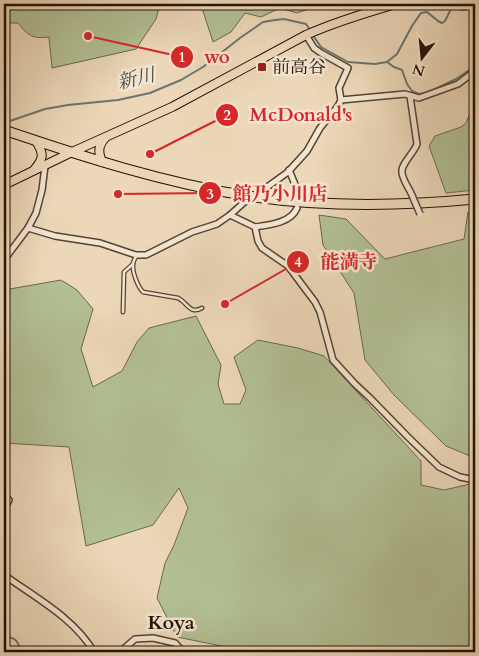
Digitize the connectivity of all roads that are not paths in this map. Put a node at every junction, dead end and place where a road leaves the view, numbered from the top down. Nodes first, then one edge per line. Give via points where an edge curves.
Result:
1 (396, 4) edge
2 (306, 35) junction
3 (475, 71) edge
4 (410, 96) junction
5 (341, 100) junction
6 (4, 130) edge
7 (105, 138) junction
8 (36, 141) junction
9 (70, 153) junction
10 (102, 162) junction
11 (45, 166) junction
12 (290, 170) junction
13 (33, 171) junction
14 (4, 184) edge
15 (299, 194) dead end
16 (255, 197) junction
17 (475, 199) edge
18 (297, 208) dead end
19 (230, 215) junction
20 (421, 217) dead end
21 (255, 227) junction
22 (28, 228) junction
23 (136, 255) junction
24 (4, 260) edge
25 (133, 264) junction
26 (202, 308) dead end
27 (123, 312) dead end
28 (475, 480) edge
29 (4, 495) edge
30 (4, 508) edge
31 (4, 575) edge
32 (94, 652) edge
33 (119, 652) edge
34 (183, 652) edge

1 - 2 main road
2 - 5 street via 314,48 348,68 339,88
2 - 7 main road via 172,107
3 - 4 street via 443,90 419,98
4 - 5 street via 397,94
4 - 20 street, bridge via 417,144 401,172
5 - 12 street via 307,151
6 - 8 highway
7 - 9 main road
7 - 10 main road via 98,152
8 - 9 highway
8 - 13 main road via 42,153
9 - 10 highway
9 - 11 main road
10 - 16 highway via 187,185
11 - 13 main road
11 - 22 street via 36,212
12 - 15 street
12 - 16 street
13 - 14 main road
16 - 17 highway via 380,204
16 - 19 street
18 - 21 street via 285,220
19 - 21 street
19 - 23 street via 217,224 192,232 146,255
21 - 28 street via 262,248 288,266 315,302 333,360 439,467
22 - 23 street via 100,243
22 - 24 street
23 - 25 lane
25 - 26 lane via 137,283 143,292 178,298 193,311
25 - 27 lane via 124,272
29 - 30 street via 9,500
31 - 32 street via 66,619
33 - 34 street via 135,639 153,638 175,643

